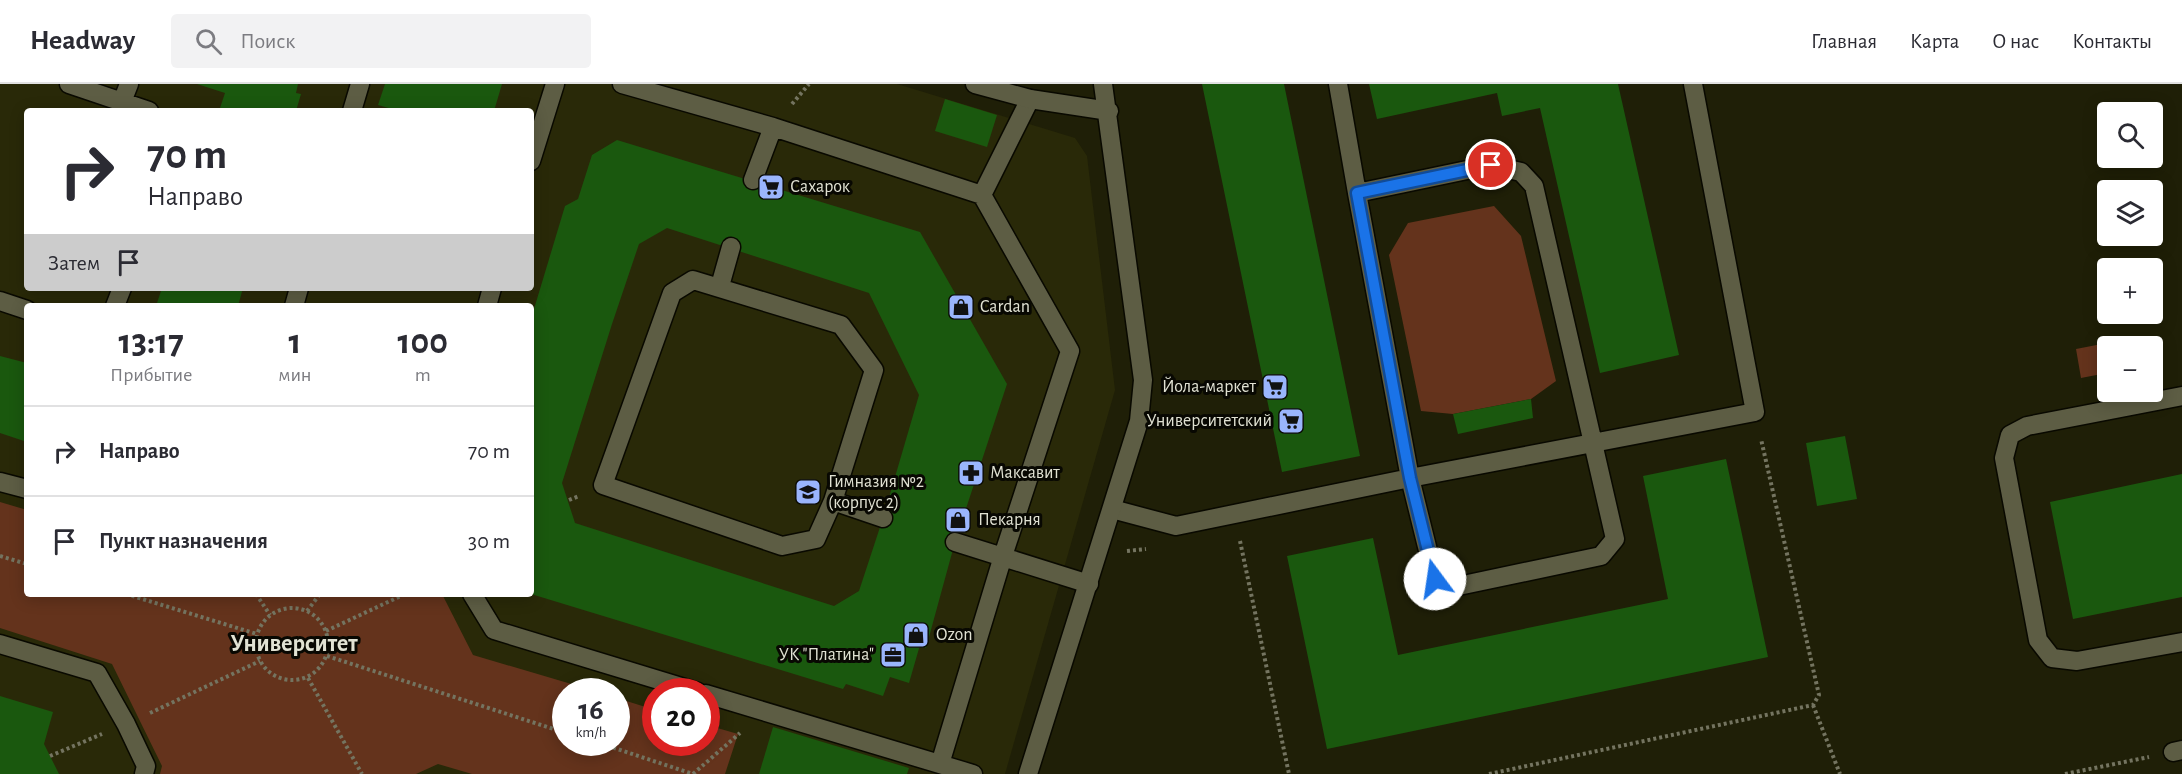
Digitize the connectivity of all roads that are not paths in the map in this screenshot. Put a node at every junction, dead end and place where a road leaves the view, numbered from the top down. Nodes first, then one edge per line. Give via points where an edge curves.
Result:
1 (69, 84) edge
2 (129, 84) edge
3 (360, 84) edge
4 (555, 84) edge
5 (622, 84) edge
6 (975, 84) edge
7 (1103, 84) edge
8 (1338, 84) edge
9 (1693, 84) edge
10 (1030, 99) junction
11 (122, 102) junction
12 (140, 108) edge
13 (352, 108) edge
14 (1108, 111) junction
15 (773, 127) junction
16 (534, 151) edge
17 (753, 180) dead end
18 (1357, 193) junction
19 (982, 195) junction
20 (731, 247) dead end
21 (720, 286) junction
22 (0, 301) edge
23 (24, 309) edge
24 (2182, 396) edge
25 (1595, 443) junction
26 (1410, 478) junction
27 (0, 482) edge
28 (24, 488) edge
29 (833, 501) junction
30 (1112, 508) junction
31 (883, 518) dead end
32 (955, 542) dead end
33 (1003, 556) junction
34 (1089, 584) junction
35 (474, 597) edge
36 (2182, 642) edge
37 (0, 644) edge
38 (652, 678) edge
39 (720, 698) edge
40 (940, 764) junction
41 (144, 774) edge
42 (973, 774) edge
43 (1028, 774) edge

1 - 11 street
2 - 11 street
3 - 13 street
4 - 16 street
5 - 15 street
6 - 10 street
7 - 14 street
8 - 18 street
9 - 25 street via 1755,412
10 - 14 street
10 - 19 street
11 - 12 street
14 - 30 street via 1143,380 1139,421
15 - 17 street
15 - 19 street
18 - 25 street via 1491,165 1521,172 1534,186
18 - 26 street
19 - 33 street via 1070,351
20 - 21 street
21 - 29 street via 841,325 874,370
21 - 29 street via 693,280 672,292 603,485 782,546 816,539
22 - 23 street
24 - 36 street via 2027,426 2010,435 2004,458 2038,640 2052,658 2077,661
25 - 26 street
25 - 26 street via 1616,538 1601,556 1449,588 1435,579
26 - 30 street via 1176,526
27 - 28 street
29 - 31 street
30 - 34 street
32 - 33 street
33 - 34 street
33 - 40 street
34 - 43 street
35 - 38 street via 494,630
37 - 41 street via 97,673 146,766
39 - 40 street
40 - 42 street

